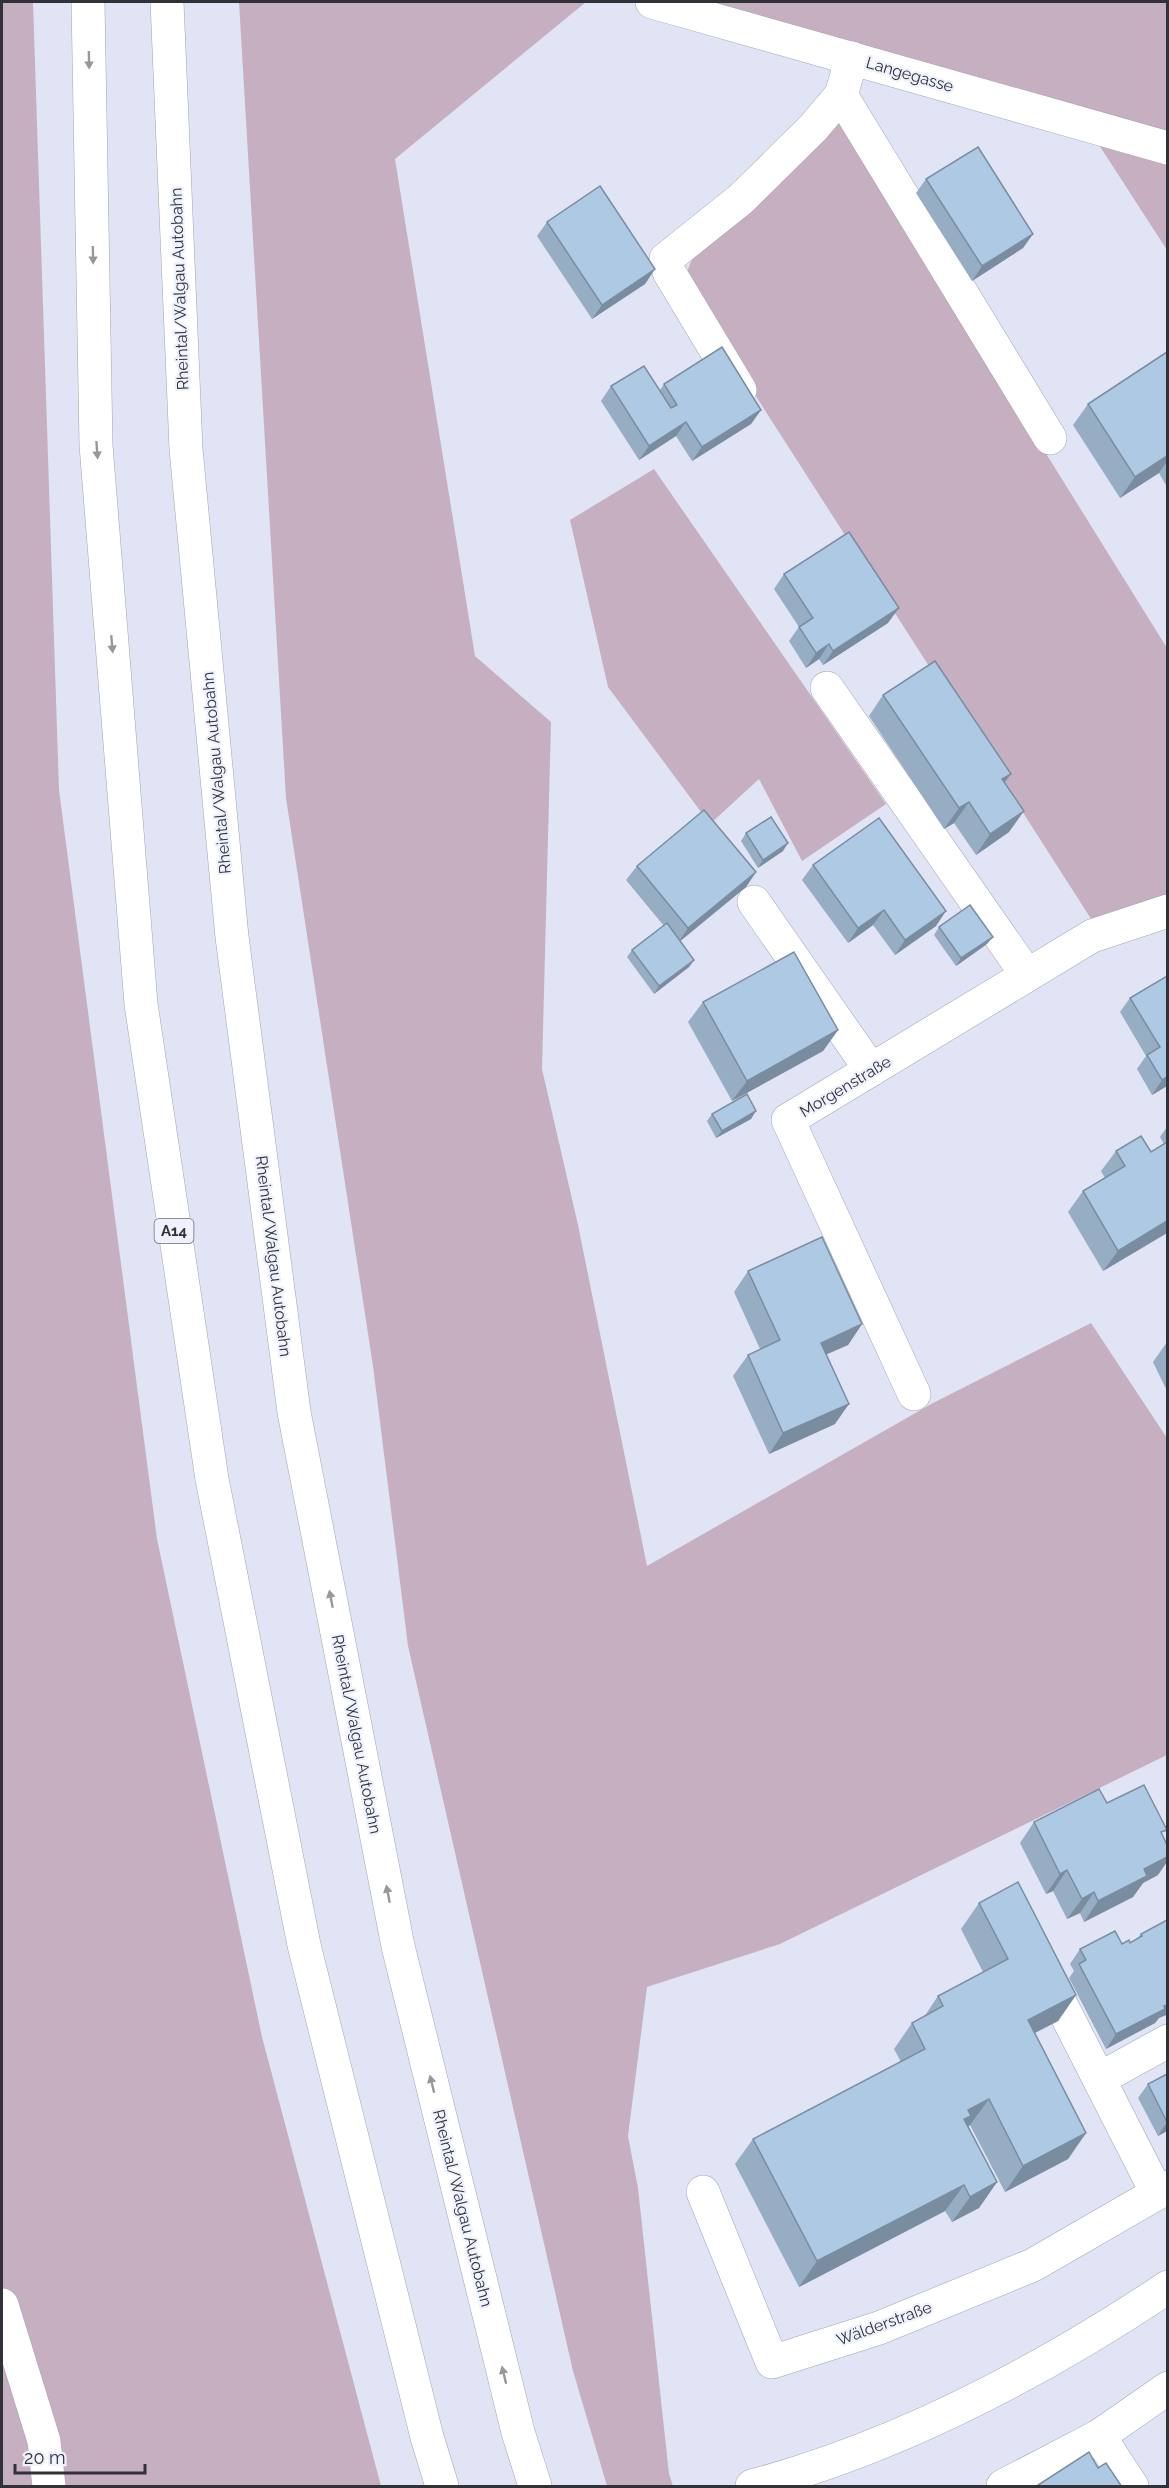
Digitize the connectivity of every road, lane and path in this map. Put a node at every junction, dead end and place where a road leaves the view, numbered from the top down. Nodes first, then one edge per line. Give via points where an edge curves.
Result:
1 (88, 2) edge
2 (167, 2) edge
3 (652, 2) edge
4 (852, 58) junction
5 (841, 95) junction
6 (1167, 148) edge
7 (743, 394) edge
8 (1050, 438) dead end
9 (827, 688) dead end
10 (754, 902) dead end
11 (1167, 911) edge
12 (1027, 975) junction
13 (871, 1070) junction
14 (914, 1394) dead end
15 (1035, 1954) edge
16 (1167, 2041) edge
17 (1099, 2079) junction
18 (1162, 2190) edge
19 (703, 2192) dead end
20 (1167, 2287) edge
21 (2, 2305) edge
22 (1167, 2388) edge
23 (1099, 2436) junction
24 (49, 2487) edge
25 (442, 2487) edge
26 (535, 2487) edge
27 (752, 2487) edge
28 (1003, 2487) edge
29 (1132, 2487) edge

1 -> 25 main road, A14 via 96,445 141,1004 212,1479 302,1933
26 -> 2 main road, Rheintal/Walgau Autobahn via 398,1946 294,1412 232,937 187,461
3 - 4 main road, Langegasse
4 - 5 main road
4 - 6 main road, Langegasse
5 - 7 main road via 741,199 666,259 669,272
5 - 8 main road
9 - 12 main road
10 - 13 main road
11 - 12 main road, Morgenstraße via 1092,936
12 - 13 main road, Morgenstraße
13 - 14 main road, Morgenstraße via 788,1120
15 - 17 main road, Wälderstraße
16 - 17 main road
17 - 18 main road, Wälderstraße
18 - 19 main road, Wälderstraße via 1033,2265 879,2328 772,2362
20 - 27 main road via 1021,2375 940,2415 863,2448
21 - 24 main road via 44,2440
22 - 23 main road
23 - 28 main road
23 - 29 main road

